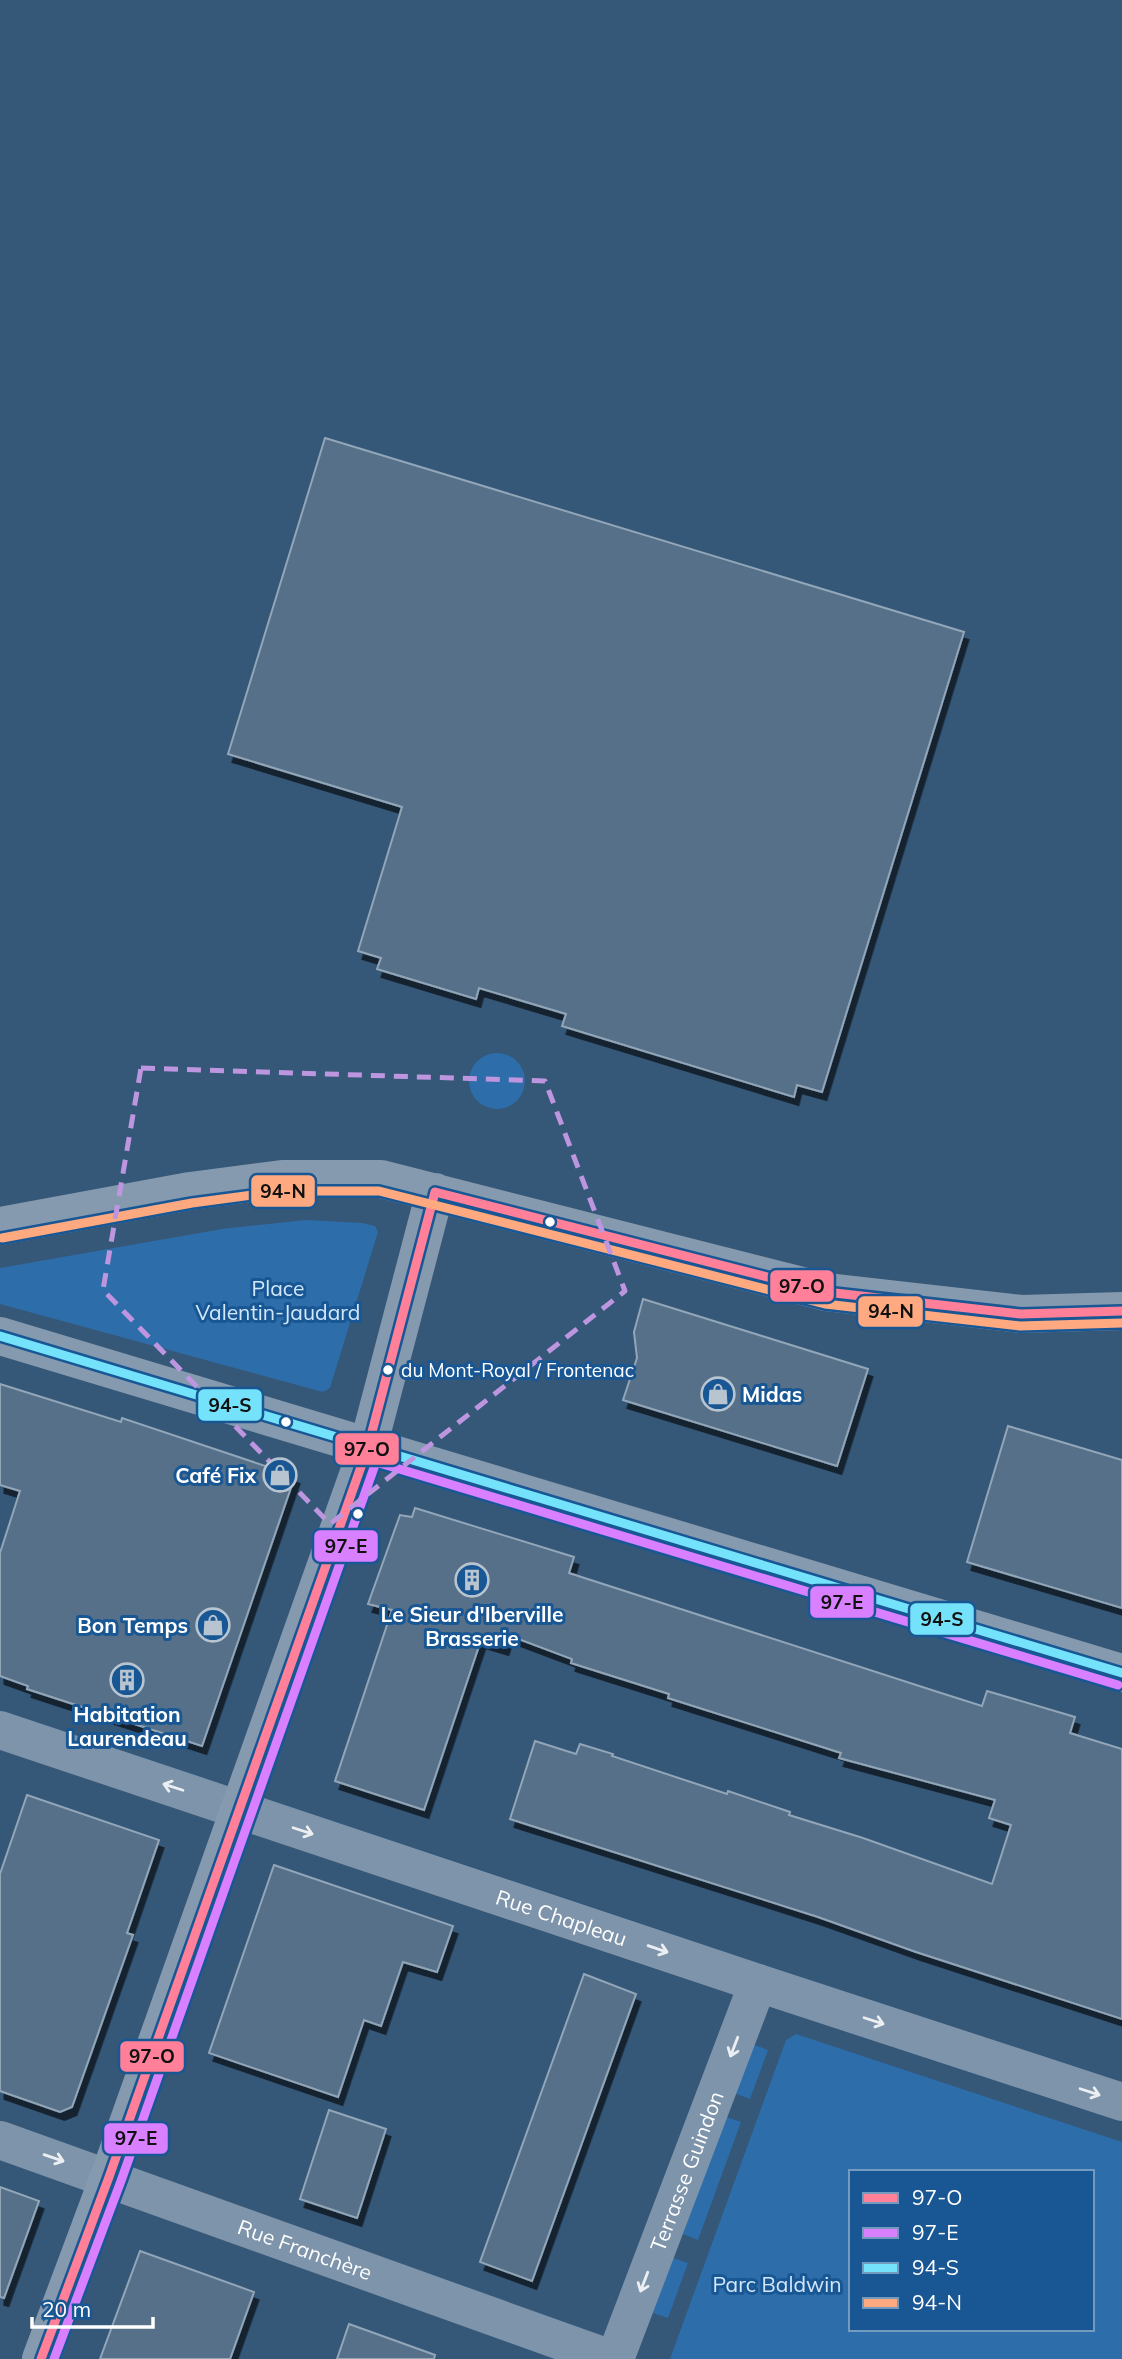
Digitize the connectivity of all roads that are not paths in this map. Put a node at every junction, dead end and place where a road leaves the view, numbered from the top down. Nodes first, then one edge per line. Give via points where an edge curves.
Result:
1 (435, 1192) junction
2 (0, 1226) edge
3 (1122, 1311) edge
4 (0, 1336) edge
5 (368, 1447) junction
6 (1122, 1673) edge
7 (0, 1730) edge
8 (238, 1810) junction
9 (758, 1983) junction
10 (1122, 2102) edge
11 (0, 2140) edge
12 (108, 2177) junction
13 (41, 2359) edge
14 (613, 2359) edge

1 - 2 main road via 381,1179 282,1179
1 - 3 main road via 826,1292 1021,1314
1 - 5 main road
4 - 5 main road
5 - 6 main road
5 - 8 main road
8 -> 7 street, Rue Chapleau
8 -> 9 street, Rue Chapleau
8 - 12 main road
9 -> 10 street, Rue Chapleau
9 -> 14 street, Terrasse Guindon
11 -> 12 street, Rue Franchère
12 - 13 main road
12 - 14 street, Rue Franchère

